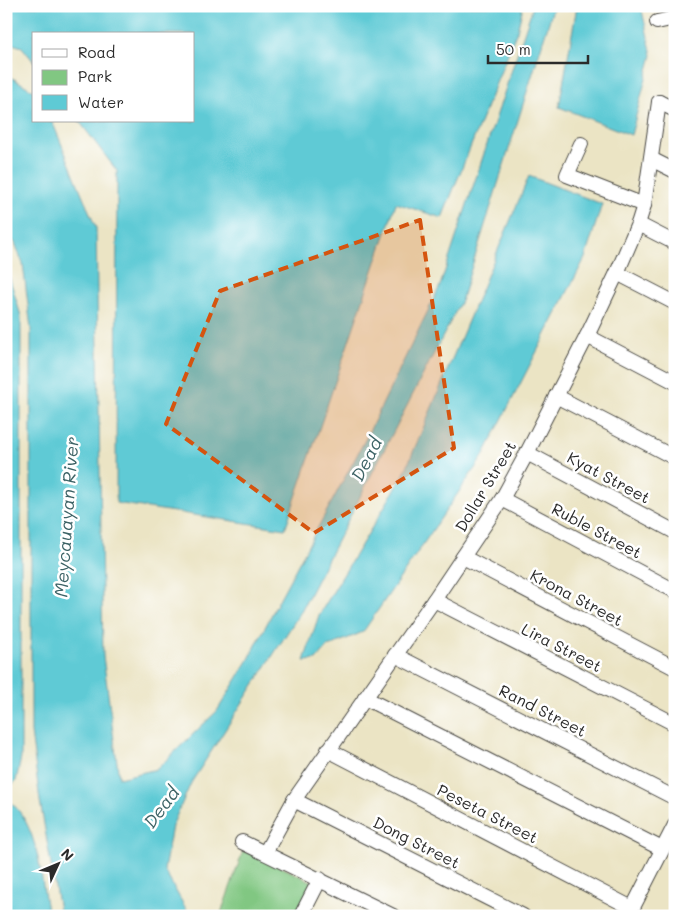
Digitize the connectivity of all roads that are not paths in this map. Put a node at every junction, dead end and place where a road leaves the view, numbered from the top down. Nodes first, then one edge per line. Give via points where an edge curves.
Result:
1 (675, 18) edge
2 (656, 22) dead end
3 (675, 98) edge
4 (659, 102) junction
5 (675, 110) edge
6 (581, 144) dead end
7 (651, 159) junction
8 (675, 171) edge
9 (644, 204) junction
10 (638, 224) junction
11 (675, 243) edge
12 (617, 274) junction
13 (675, 303) edge
14 (587, 336) junction
15 (675, 382) edge
16 (556, 396) junction
17 (526, 453) junction
18 (675, 458) edge
19 (502, 499) junction
20 (675, 532) edge
21 (463, 557) junction
22 (675, 591) edge
23 (434, 600) junction
24 (395, 654) junction
25 (675, 668) edge
26 (365, 698) junction
27 (675, 724) edge
28 (328, 750) junction
29 (675, 798) edge
30 (294, 800) junction
31 (675, 824) edge
32 (242, 842) dead end
33 (662, 849) junction
34 (265, 853) junction
35 (320, 879) junction
36 (630, 912) edge
37 (301, 916) edge
38 (393, 916) edge
39 (523, 916) edge

1 - 2 street
3 - 4 street
4 - 5 street
4 - 7 street, Dollar Street
6 - 9 street via 567,175
7 - 8 street
7 - 9 street, Dollar Street
9 - 10 street, Dollar Street
10 - 11 street
10 - 12 street, Dollar Street
12 - 13 street
12 - 14 street, Dollar Street
14 - 15 street
14 - 16 street, Dollar Street
16 - 17 street, Dollar Street
16 - 18 street
17 - 19 street, Dollar Street
17 - 20 street, Kyat Street
19 - 21 street, Dollar Street
19 - 22 street, Ruble Street
21 - 23 street, Dollar Street
21 - 25 street, Krona Street
23 - 24 street, Dollar Street
23 - 27 street, Lira Street
24 - 26 street, Dollar Street
24 - 29 street, Rand Street
26 - 28 street, Dollar Street
26 - 33 street
28 - 30 street, Dollar Street
28 - 36 street, Peseta Street
30 - 34 street, Dollar Street
30 - 39 street, Dong Street
31 - 33 street
32 - 34 street
33 - 36 street
34 - 35 street
35 - 37 street
35 - 38 street

